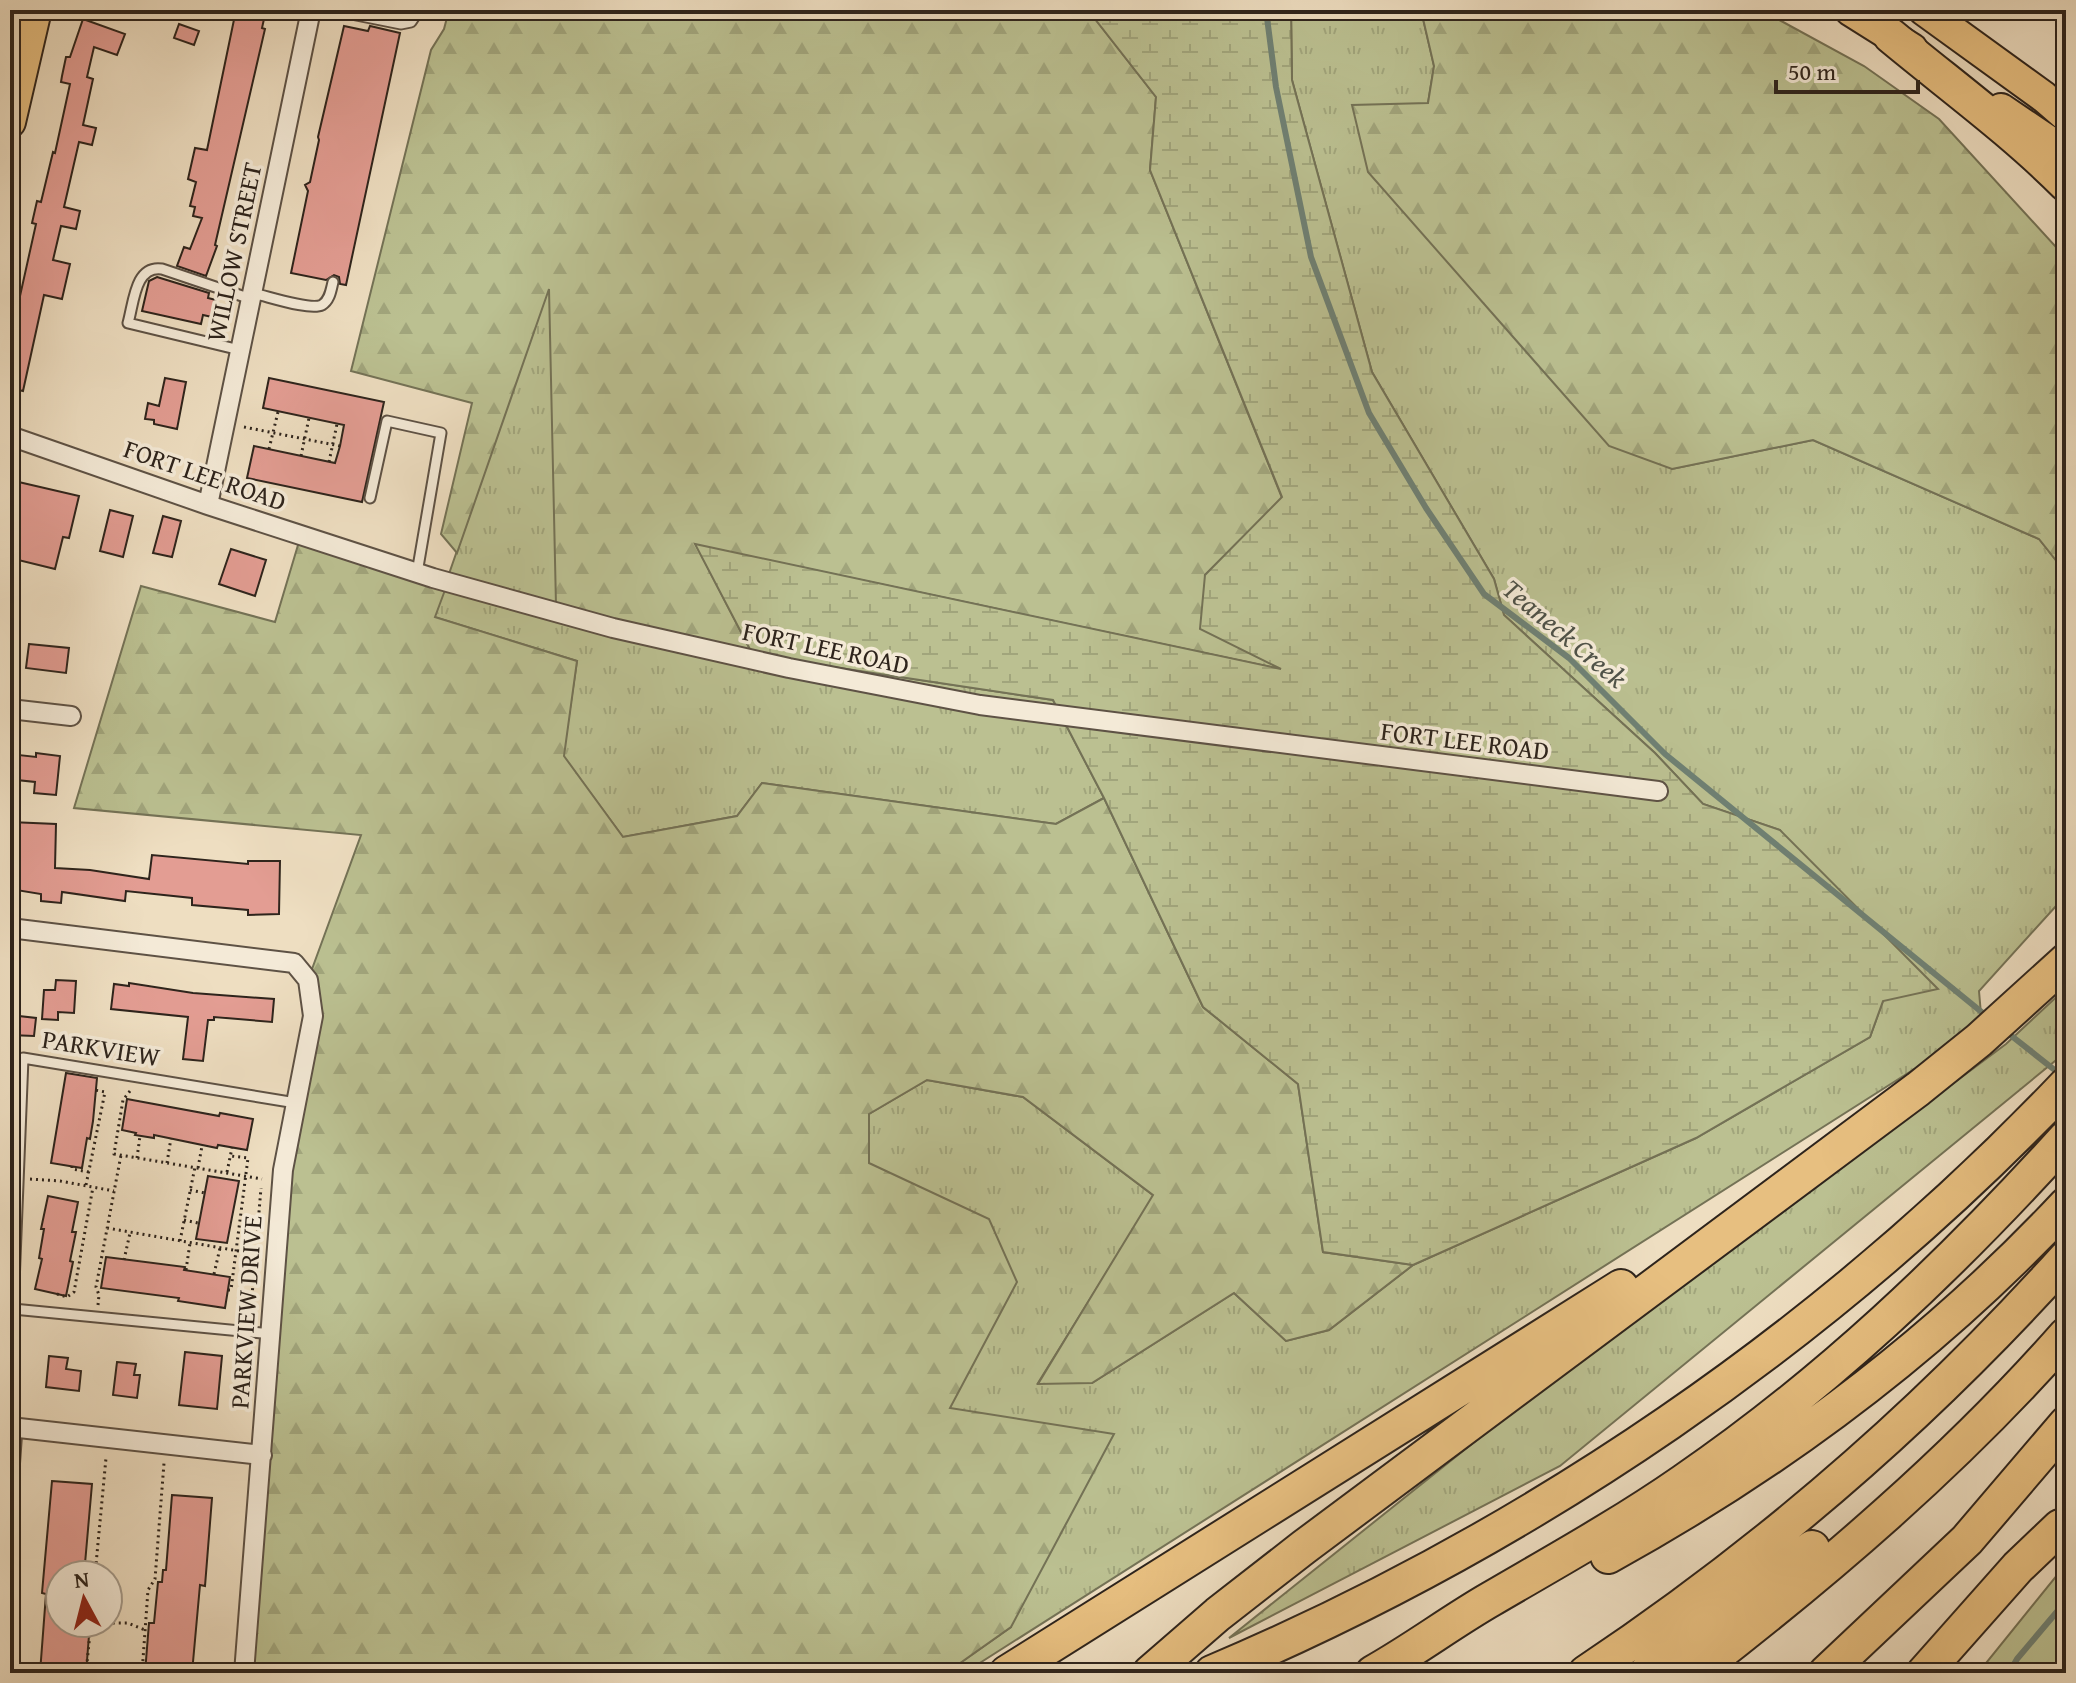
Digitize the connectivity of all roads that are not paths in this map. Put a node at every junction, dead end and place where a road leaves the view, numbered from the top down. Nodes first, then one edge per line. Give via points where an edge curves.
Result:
1 (311, 10) edge
2 (331, 10) edge
3 (419, 10) edge
4 (1850, 10) edge
5 (1924, 10) edge
6 (350, 12) edge
7 (25, 27) edge
8 (1891, 36) junction
9 (2066, 116) edge
10 (10, 122) edge
11 (2066, 153) edge
12 (2066, 184) edge
13 (333, 282) dead end
14 (252, 296) junction
15 (240, 350) junction
16 (10, 436) edge
17 (370, 498) dead end
18 (208, 505) junction
19 (425, 575) junction
20 (10, 709) edge
21 (71, 716) dead end
22 (1658, 791) dead end
23 (10, 928) edge
24 (2066, 961) edge
25 (2059, 1092) edge
26 (296, 1103) junction
27 (2066, 1138) edge
28 (1763, 1203) junction
29 (2066, 1205) edge
30 (2066, 1258) edge
31 (272, 1334) junction
32 (2066, 1335) edge
33 (1994, 1413) junction
34 (2066, 1424) edge
35 (14, 1428) edge
36 (262, 1455) junction
37 (2063, 1523) edge
38 (10, 1527) edge
39 (1967, 1540) junction
40 (1159, 1665) edge
41 (1386, 1666) edge
42 (244, 1673) edge
43 (1007, 1673) edge
44 (1212, 1673) edge
45 (1586, 1673) edge
46 (1646, 1673) edge
47 (1694, 1673) edge
48 (1826, 1673) edge
49 (1855, 1673) edge
50 (1924, 1673) edge
51 (1947, 1673) edge

1 - 14 street, WILLOW STREET
2 - 6 lane
3 - 6 lane via 411,22 401,24
4 - 8 main road
5 - 9 main road
7 - 10 main road
8 - 11 main road
8 - 12 highway via 2019,138
13 - 14 lane via 329,298 319,306
14 - 15 street, WILLOW STREET
14 - 15 lane via 149,269 139,283 128,323
15 - 18 street, WILLOW STREET
16 - 18 street, FORT LEE ROAD
17 - 19 lane via 387,421 441,433
18 - 19 street, FORT LEE ROAD
19 - 22 street, FORT LEE ROAD via 613,628 940,699
20 - 21 street
23 - 26 street, PARKVIEW DRIVE via 294,963 308,980 313,1016
24 - 28 highway via 1979,1040
25 - 44 highway via 1984,1167 1860,1276 1653,1433 1431,1567
26 - 31 street, PARKVIEW DRIVE via 283,1170
26 - 31 lane, PARKVIEW via 23,1058 13,1309
27 - 41 highway via 1920,1289 1789,1404 1648,1506
28 - 40 highway via 1294,1554
28 - 43 highway
29 - 41 highway via 1914,1348 1737,1479 1498,1617
30 - 45 highway via 1953,1377 1848,1475 1715,1582
31 - 36 street, PARKVIEW DRIVE
32 - 33 highway
33 - 46 highway via 1890,1481 1780,1574
33 - 47 highway via 1862,1535
34 - 39 highway
35 - 36 street
35 - 38 lane
36 - 42 street, PARKVIEW DRIVE
37 - 50 highway
37 - 51 highway
39 - 48 highway
39 - 49 highway via 1890,1639

